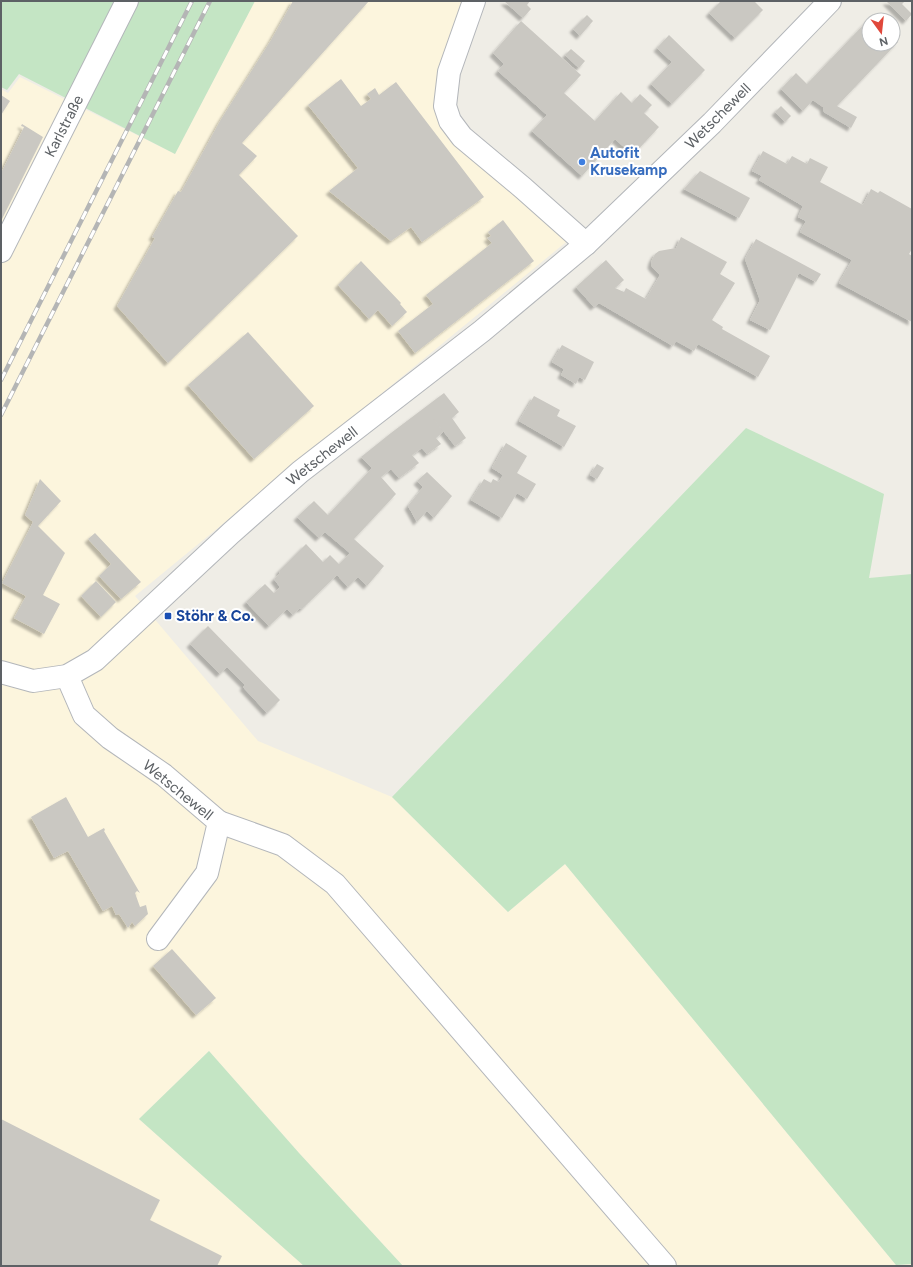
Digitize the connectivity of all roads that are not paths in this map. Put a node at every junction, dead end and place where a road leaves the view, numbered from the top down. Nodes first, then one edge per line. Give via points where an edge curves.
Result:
1 (127, 1) edge
2 (474, 1) edge
3 (830, 1) edge
4 (586, 244) junction
5 (1, 251) edge
6 (1, 672) edge
7 (67, 676) junction
8 (219, 822) junction
9 (158, 939) dead end
10 (665, 1266) edge

1 - 5 street, Karlstraße
2 - 4 street via 449,72 445,106 450,121 462,137
3 - 4 street, Wetschewell via 712,123
4 - 7 street, Wetschewell via 482,331 300,472 95,660
6 - 7 street, Wetschewell via 33,680
7 - 8 street, Wetschewell via 84,714 110,738 164,776
8 - 9 street, Wetschewell via 207,873
8 - 10 street via 283,845 335,884

